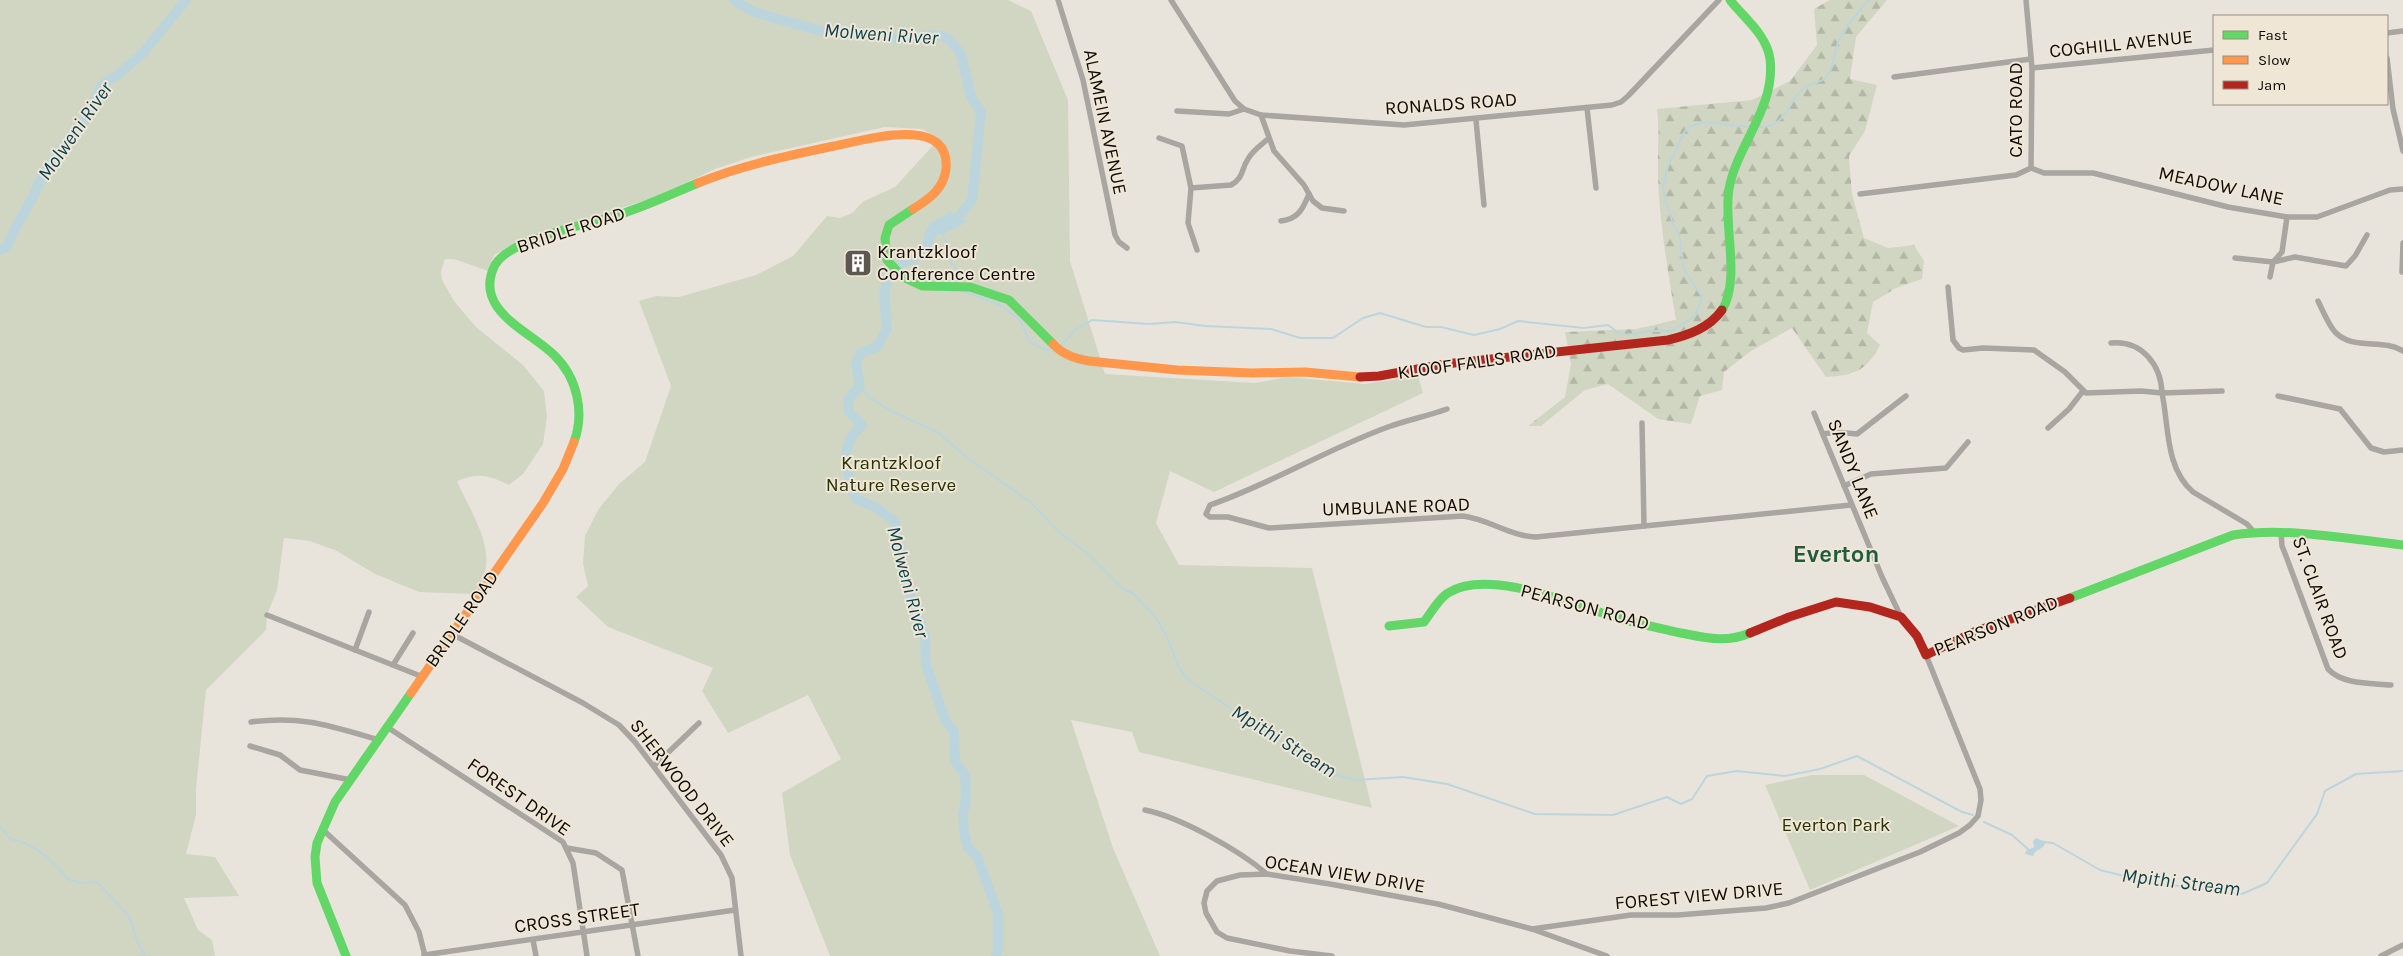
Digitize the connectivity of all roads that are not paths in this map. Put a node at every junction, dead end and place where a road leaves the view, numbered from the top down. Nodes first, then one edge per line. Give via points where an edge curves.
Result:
1 (1058, 0) edge
2 (1171, 0) edge
3 (1719, 0) edge
4 (1730, 0) edge
5 (2026, 0) edge
6 (2403, 31) edge
7 (2388, 33) edge
8 (2213, 50) edge
9 (2031, 59) junction
10 (2388, 66) edge
11 (2032, 68) junction
12 (1894, 77) dead end
13 (1587, 108) junction
14 (1244, 109) junction
15 (1176, 111) dead end
16 (1261, 115) junction
17 (1476, 120) junction
18 (1159, 138) dead end
19 (1268, 139) junction
20 (2403, 151) edge
21 (2031, 168) junction
22 (1191, 188) junction
23 (1596, 188) dead end
24 (2403, 188) edge
25 (1309, 194) junction
26 (1860, 194) dead end
27 (1484, 205) dead end
28 (1344, 212) dead end
29 (2287, 216) junction
30 (1281, 221) dead end
31 (2367, 235) dead end
32 (2403, 242) edge
33 (1127, 248) dead end
34 (1197, 250) dead end
35 (2235, 258) dead end
36 (2273, 262) junction
37 (2402, 272) edge
38 (2270, 277) dead end
39 (915, 284) joint
40 (1948, 287) dead end
41 (2318, 301) dead end
42 (2111, 343) dead end
43 (2403, 351) edge
44 (2083, 391) junction
45 (2222, 391) dead end
46 (2162, 393) junction
47 (1906, 396) dead end
48 (2278, 396) dead end
49 (1447, 409) dead end
50 (1814, 413) dead end
51 (1642, 424) dead end
52 (2048, 428) dead end
53 (1823, 434) junction
54 (1968, 442) dead end
55 (2403, 450) edge
56 (1844, 486) junction
57 (1852, 505) junction
58 (1644, 526) junction
59 (2254, 532) junction
60 (2281, 532) junction
61 (2403, 545) edge
62 (369, 612) dead end
63 (268, 615) dead end
64 (1901, 617) junction
65 (1389, 626) dead end
66 (413, 633) dead end
67 (452, 634) junction
68 (355, 650) junction
69 (1926, 655) junction
70 (393, 665) junction
71 (422, 676) junction
72 (2391, 684) dead end
73 (251, 722) dead end
74 (699, 723) dead end
75 (387, 728) junction
76 (378, 740) junction
77 (250, 746) dead end
78 (654, 766) junction
79 (351, 780) junction
80 (1145, 810) dead end
81 (322, 829) junction
82 (567, 848) junction
83 (1267, 874) junction
84 (735, 910) junction
85 (633, 924) junction
86 (1532, 929) junction
87 (583, 932) junction
88 (534, 940) junction
89 (2403, 945) edge
90 (424, 955) edge
91 (346, 956) edge
92 (536, 956) edge
93 (587, 956) edge
94 (638, 956) edge
95 (741, 956) edge
96 (1332, 956) edge
97 (1607, 956) edge
98 (2381, 956) edge

1 - 33 street, ALAMEIN AVENUE via 1083,80 1115,235
2 - 14 street, RONALDS ROAD via 1221,81
3 - 13 street, RONALDS ROAD via 1621,102
4 - 39 main road, KLOOF FALLS ROAD via 1759,32 1770,57 1770,91 1732,176 1728,193 1727,301 1718,315 1703,328 1686,336 1359,377 1305,372 1177,370 1077,359 1057,349 1009,300 976,288 936,288
5 - 9 street, CATO ROAD
6 - 7 street
8 - 11 street, COGHILL AVENUE
9 - 11 street, CATO ROAD
9 - 12 street
10 - 20 street
11 - 21 street, CATO ROAD
13 - 17 street, RONALDS ROAD
13 - 23 street
14 - 15 street via 1229,114
14 - 16 street, RONALDS ROAD
16 - 17 street, RONALDS ROAD via 1396,125
16 - 19 street
17 - 27 street
18 - 22 street via 1182,146
19 - 22 street via 1247,160 1243,174 1236,182
19 - 25 street
21 - 26 street, CATO ROAD via 2016,175
21 - 29 street, MEADOW LANE via 2044,173 2093,173 2228,206
22 - 34 street via 1188,223
24 - 29 street, MEADOW LANE via 2317,217
25 - 28 street via 1322,208
25 - 30 street via 1295,218
29 - 36 street via 2282,252
31 - 36 street via 2356,256 2346,266 2295,257
32 - 37 street
35 - 36 street
36 - 38 street
39 - 67 main road, BRIDLE ROAD via 893,269 885,245 889,225 932,197 941,185 946,162 942,150 935,143 904,134 880,136 762,162 719,175 635,209 536,239 501,257 493,269 491,280 495,304 505,318 551,352 565,369 578,397 580,421 576,442 559,475
40 - 44 street via 1953,340 1959,348 2034,350 2072,378
41 - 43 street via 2334,332 2346,340
42 - 46 street via 2129,344 2146,355 2158,371
44 - 46 street
44 - 52 street
45 - 46 street
46 - 59 street via 2172,458 2185,484 2242,520
47 - 53 street via 1857,434
48 - 55 street via 2340,410 2371,448 2384,452
49 - 58 street, UMBULANE ROAD via 1389,427 1335,450 1210,505 1206,514 1269,528 1463,516 1536,537
50 - 53 street, SANDY LANE
51 - 58 street
53 - 56 street, SANDY LANE
54 - 56 street via 1946,468 1871,474
56 - 57 street, SANDY LANE
57 - 58 street, UMBULANE ROAD
57 - 64 street, SANDY LANE
59 - 60 main road, PEARSON ROAD
59 - 69 main road, PEARSON ROAD via 2233,535 1974,632
60 - 61 main road, PEARSON ROAD
60 - 72 street, ST. CLAIR ROAD via 2284,551 2328,669 2353,681
62 - 68 street
63 - 68 street
64 - 65 main road, PEARSON ROAD via 1870,607 1836,602 1739,638 1719,641 1628,621 1522,588 1489,585 1447,592 1424,622
64 - 69 main road, PEARSON ROAD via 1917,636
66 - 70 street
67 - 71 main road, BRIDLE ROAD
67 - 78 street, SHERWOOD DRIVE via 611,719
68 - 70 street
69 - 86 street, FOREST VIEW DRIVE via 1980,789 1978,816 1970,825 1920,852 1788,903 1766,908 1678,915 1631,915
70 - 71 street
71 - 75 main road, BRIDLE ROAD
73 - 76 street via 282,718 306,721
74 - 78 street
75 - 76 main road, BRIDLE ROAD
75 - 82 street, FOREST DRIVE via 546,829
76 - 79 main road, BRIDLE ROAD
77 - 79 street via 280,755 300,770
78 - 84 street, SHERWOOD DRIVE via 721,855 732,878
79 - 81 main road, BRIDLE ROAD
80 - 83 street via 1176,818 1254,863
81 - 90 street via 405,904 419,932
81 - 91 main road, BRIDLE ROAD via 315,853 316,876 324,905
82 - 85 street via 596,853 622,870
82 - 87 street, FOREST DRIVE via 573,863
83 - 86 street, OCEAN VIEW DRIVE via 1438,904
83 - 96 street, OCEAN VIEW DRIVE via 1240,875 1211,886 1204,897 1204,904 1217,932 1242,942
84 - 85 street, CROSS STREET
84 - 95 street, SHERWOOD DRIVE
85 - 87 street, CROSS STREET
85 - 94 street
86 - 97 street, OCEAN VIEW DRIVE
87 - 88 street, CROSS STREET
87 - 93 street, FOREST DRIVE
88 - 90 street, CROSS STREET
88 - 92 street
89 - 98 street

